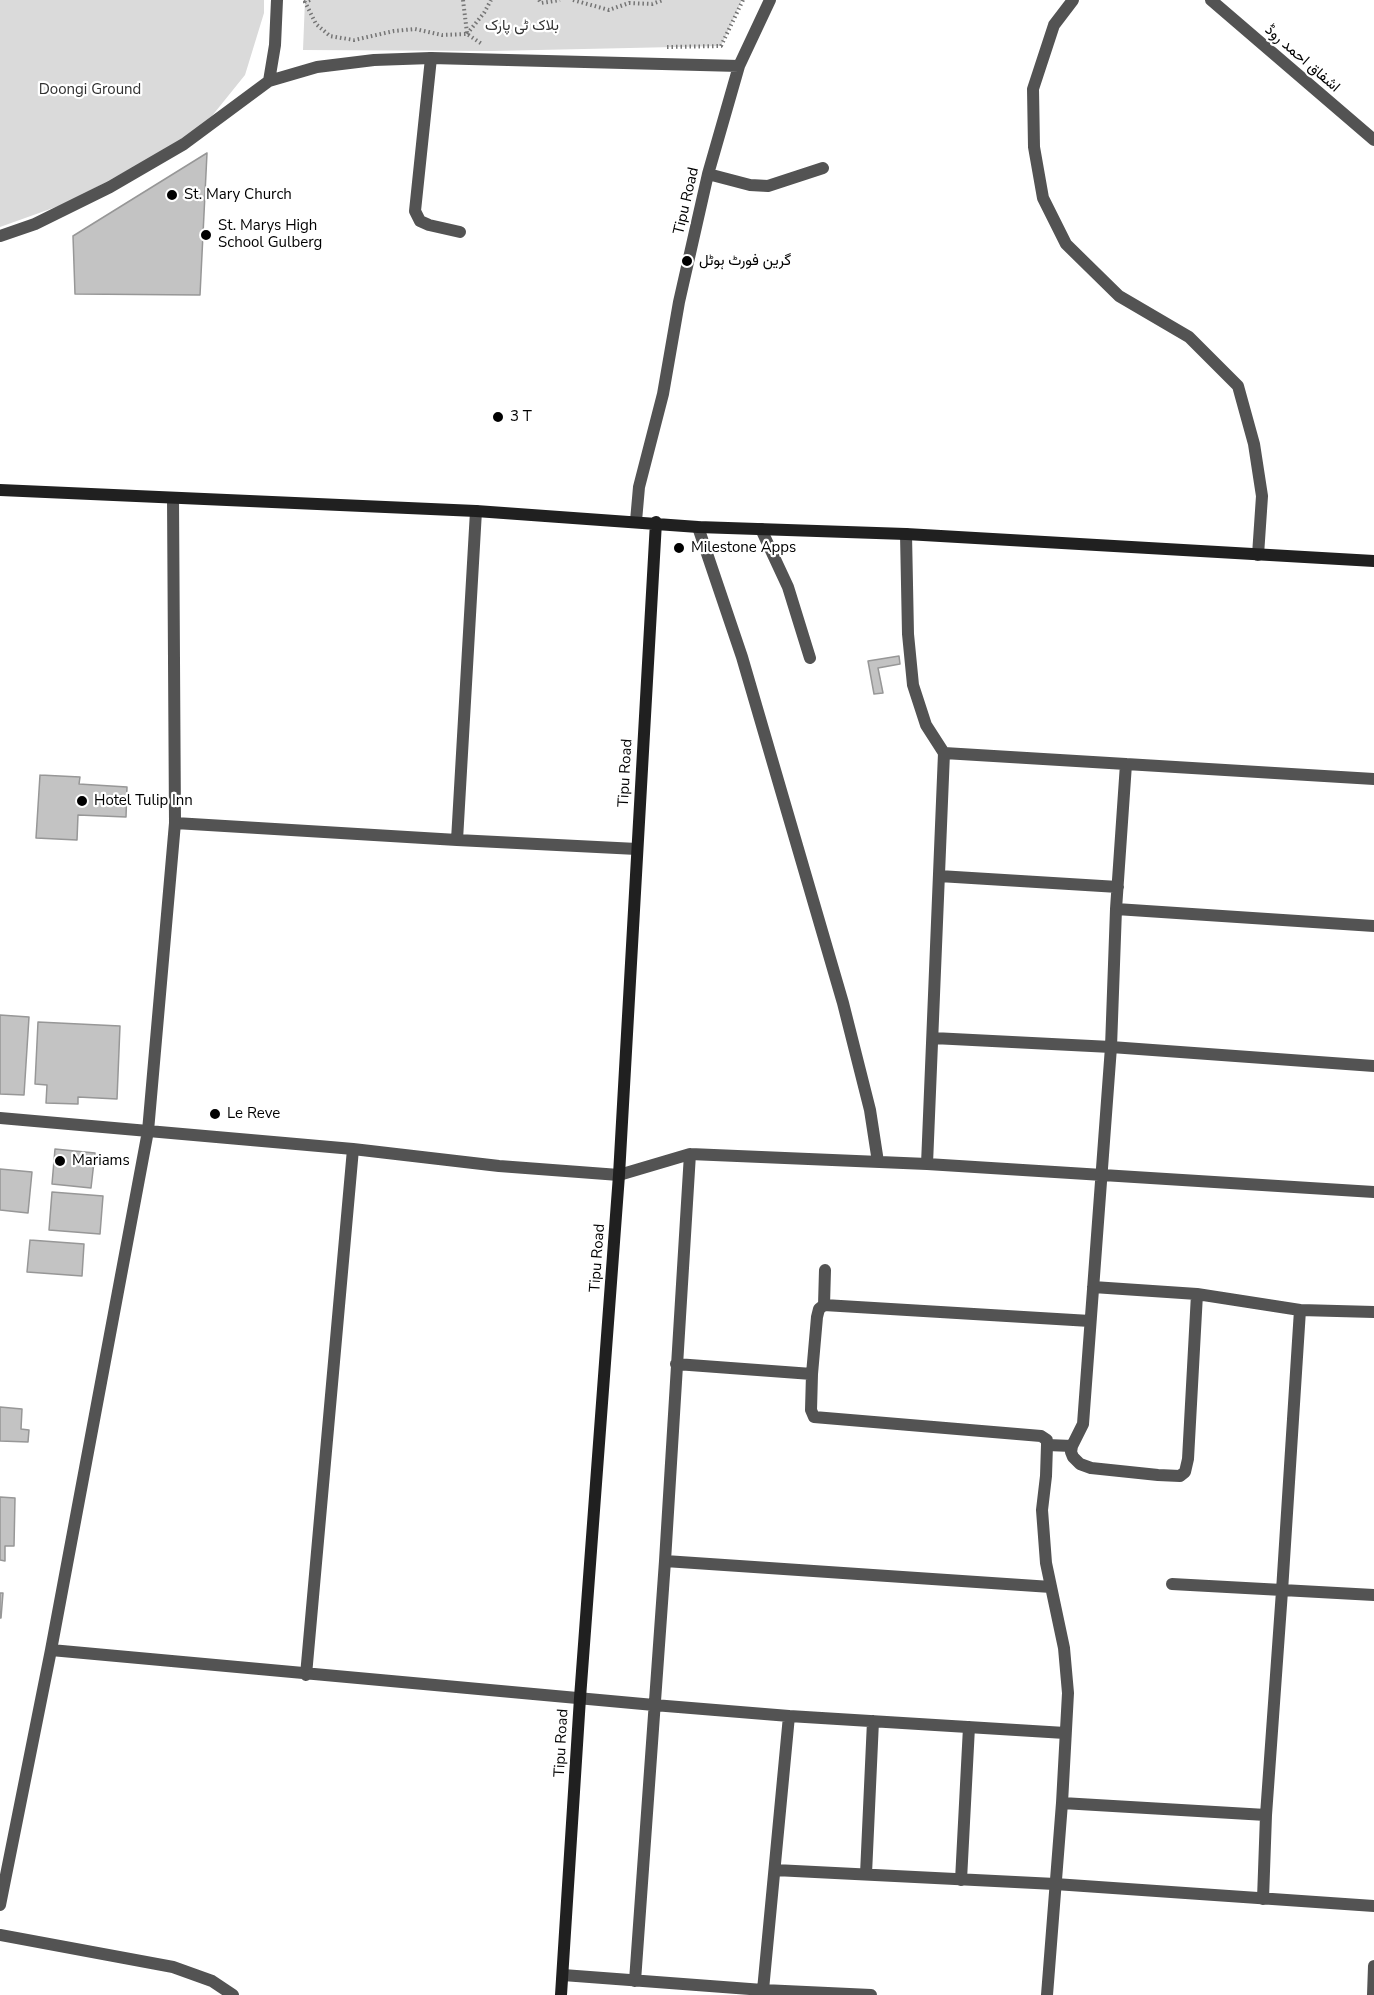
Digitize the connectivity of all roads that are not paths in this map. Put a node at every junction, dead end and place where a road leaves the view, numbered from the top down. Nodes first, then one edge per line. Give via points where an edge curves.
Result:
1 (277, 0) edge
2 (770, 0) edge
3 (1074, 0) edge
4 (1211, 0) edge
5 (431, 58) junction
6 (739, 66) junction
7 (269, 81) junction
8 (1374, 140) edge
9 (823, 168) dead end
10 (708, 174) junction
11 (460, 232) dead end
12 (0, 236) edge
13 (0, 490) edge
14 (173, 498) junction
15 (476, 511) junction
16 (636, 521) junction
17 (656, 522) junction
18 (698, 527) junction
19 (761, 529) junction
20 (906, 534) junction
21 (1258, 555) junction
22 (1374, 561) edge
23 (810, 658) dead end
24 (944, 753) junction
25 (1126, 764) junction
26 (1374, 779) edge
27 (175, 823) junction
28 (457, 840) junction
29 (637, 849) junction
30 (939, 876) junction
31 (1118, 887) junction
32 (1116, 909) junction
33 (1374, 926) edge
34 (933, 1038) junction
35 (1111, 1047) junction
36 (1374, 1066) edge
37 (0, 1118) edge
38 (148, 1131) junction
39 (353, 1149) junction
40 (690, 1154) junction
41 (878, 1162) junction
42 (927, 1164) junction
43 (619, 1175) junction
44 (1102, 1175) junction
45 (1374, 1192) edge
46 (825, 1270) dead end
47 (1093, 1287) junction
48 (1197, 1294) junction
49 (825, 1305) junction
50 (1300, 1310) junction
51 (1374, 1312) edge
52 (1090, 1322) junction
53 (676, 1364) junction
54 (812, 1374) junction
55 (1047, 1445) junction
56 (1072, 1446) junction
57 (665, 1561) junction
58 (1172, 1584) dead end
59 (1052, 1587) junction
60 (1282, 1591) junction
61 (1374, 1595) edge
62 (51, 1650) junction
63 (306, 1675) junction
64 (580, 1698) junction
65 (654, 1705) junction
66 (789, 1716) junction
67 (873, 1721) junction
68 (969, 1727) junction
69 (1065, 1733) junction
70 (1062, 1803) junction
71 (1266, 1815) junction
72 (775, 1869) junction
73 (866, 1874) junction
74 (961, 1880) junction
75 (1055, 1884) junction
76 (1263, 1899) junction
77 (0, 1905) edge
78 (1374, 1906) edge
79 (0, 1935) edge
80 (1374, 1965) edge
81 (563, 1975) junction
82 (635, 1981) junction
83 (763, 1990) junction
84 (233, 1995) edge
85 (561, 1995) edge
86 (871, 1995) edge
87 (1047, 1995) edge
88 (1373, 1995) edge

1 - 7 street
2 - 6 street, Tipu Road
3 - 21 street via 1054,25 1033,89 1034,147 1043,198 1066,244 1119,296 1189,337 1238,386 1254,444 1262,496
4 - 8 street, اشفاق احمد روڈ
5 - 6 street
5 - 7 street via 317,67
5 - 11 street via 415,211 420,221
6 - 10 street, Tipu Road
7 - 12 street via 184,144 110,187 35,224
9 - 10 street via 768,186
10 - 16 street, Tipu Road via 663,394 639,487
13 - 14 street
14 - 15 street
14 - 27 street
15 - 16 street
15 - 28 street
16 - 17 street
17 - 18 street
17 - 29 street, Tipu Road
18 - 19 street
18 - 41 street via 742,657 843,1003 870,1110
19 - 20 street
19 - 23 street via 788,587
20 - 21 street
20 - 24 street via 913,685 926,725
21 - 22 street
24 - 25 street
24 - 30 street
25 - 26 street
25 - 31 street
27 - 28 street
27 - 38 street
28 - 29 street
29 - 43 street, Tipu Road
30 - 31 street
30 - 34 street
31 - 32 street
32 - 33 street
32 - 35 street
34 - 35 street
34 - 42 street
35 - 36 street
35 - 44 street
37 - 38 street
38 - 39 street
38 - 62 street
39 - 43 street
39 - 63 street
40 - 41 street
40 - 43 street
40 - 53 street
41 - 42 street
42 - 44 street
43 - 64 street, Tipu Road
44 - 45 street
44 - 47 street
46 - 49 street
47 - 48 street
47 - 52 street
48 - 50 street
48 - 56 street via 1185,1472 1180,1476 1158,1475 1091,1467 1073,1457
49 - 52 street
49 - 54 street via 817,1317
50 - 51 street
50 - 60 street
52 - 56 street via 1083,1424
53 - 54 street
53 - 57 street
54 - 55 street via 814,1417 1041,1436
55 - 56 street
55 - 59 street via 1043,1540
57 - 59 street
57 - 65 street
58 - 60 street
59 - 69 street via 1065,1659
60 - 61 street
60 - 71 street
62 - 63 street
62 - 77 street
63 - 64 street
64 - 65 street
64 - 81 street, Tipu Road
65 - 66 street
65 - 82 street
66 - 67 street
66 - 72 street
67 - 68 street
67 - 73 street
68 - 69 street
68 - 74 street
69 - 70 street
70 - 71 street
70 - 75 street
71 - 76 street
72 - 73 street
72 - 83 street
73 - 74 street
74 - 75 street
75 - 76 street
75 - 87 street
76 - 78 street
79 - 84 street via 173,1967 212,1981
80 - 88 street
81 - 82 street
81 - 85 street, Tipu Road
82 - 83 street
83 - 86 street

